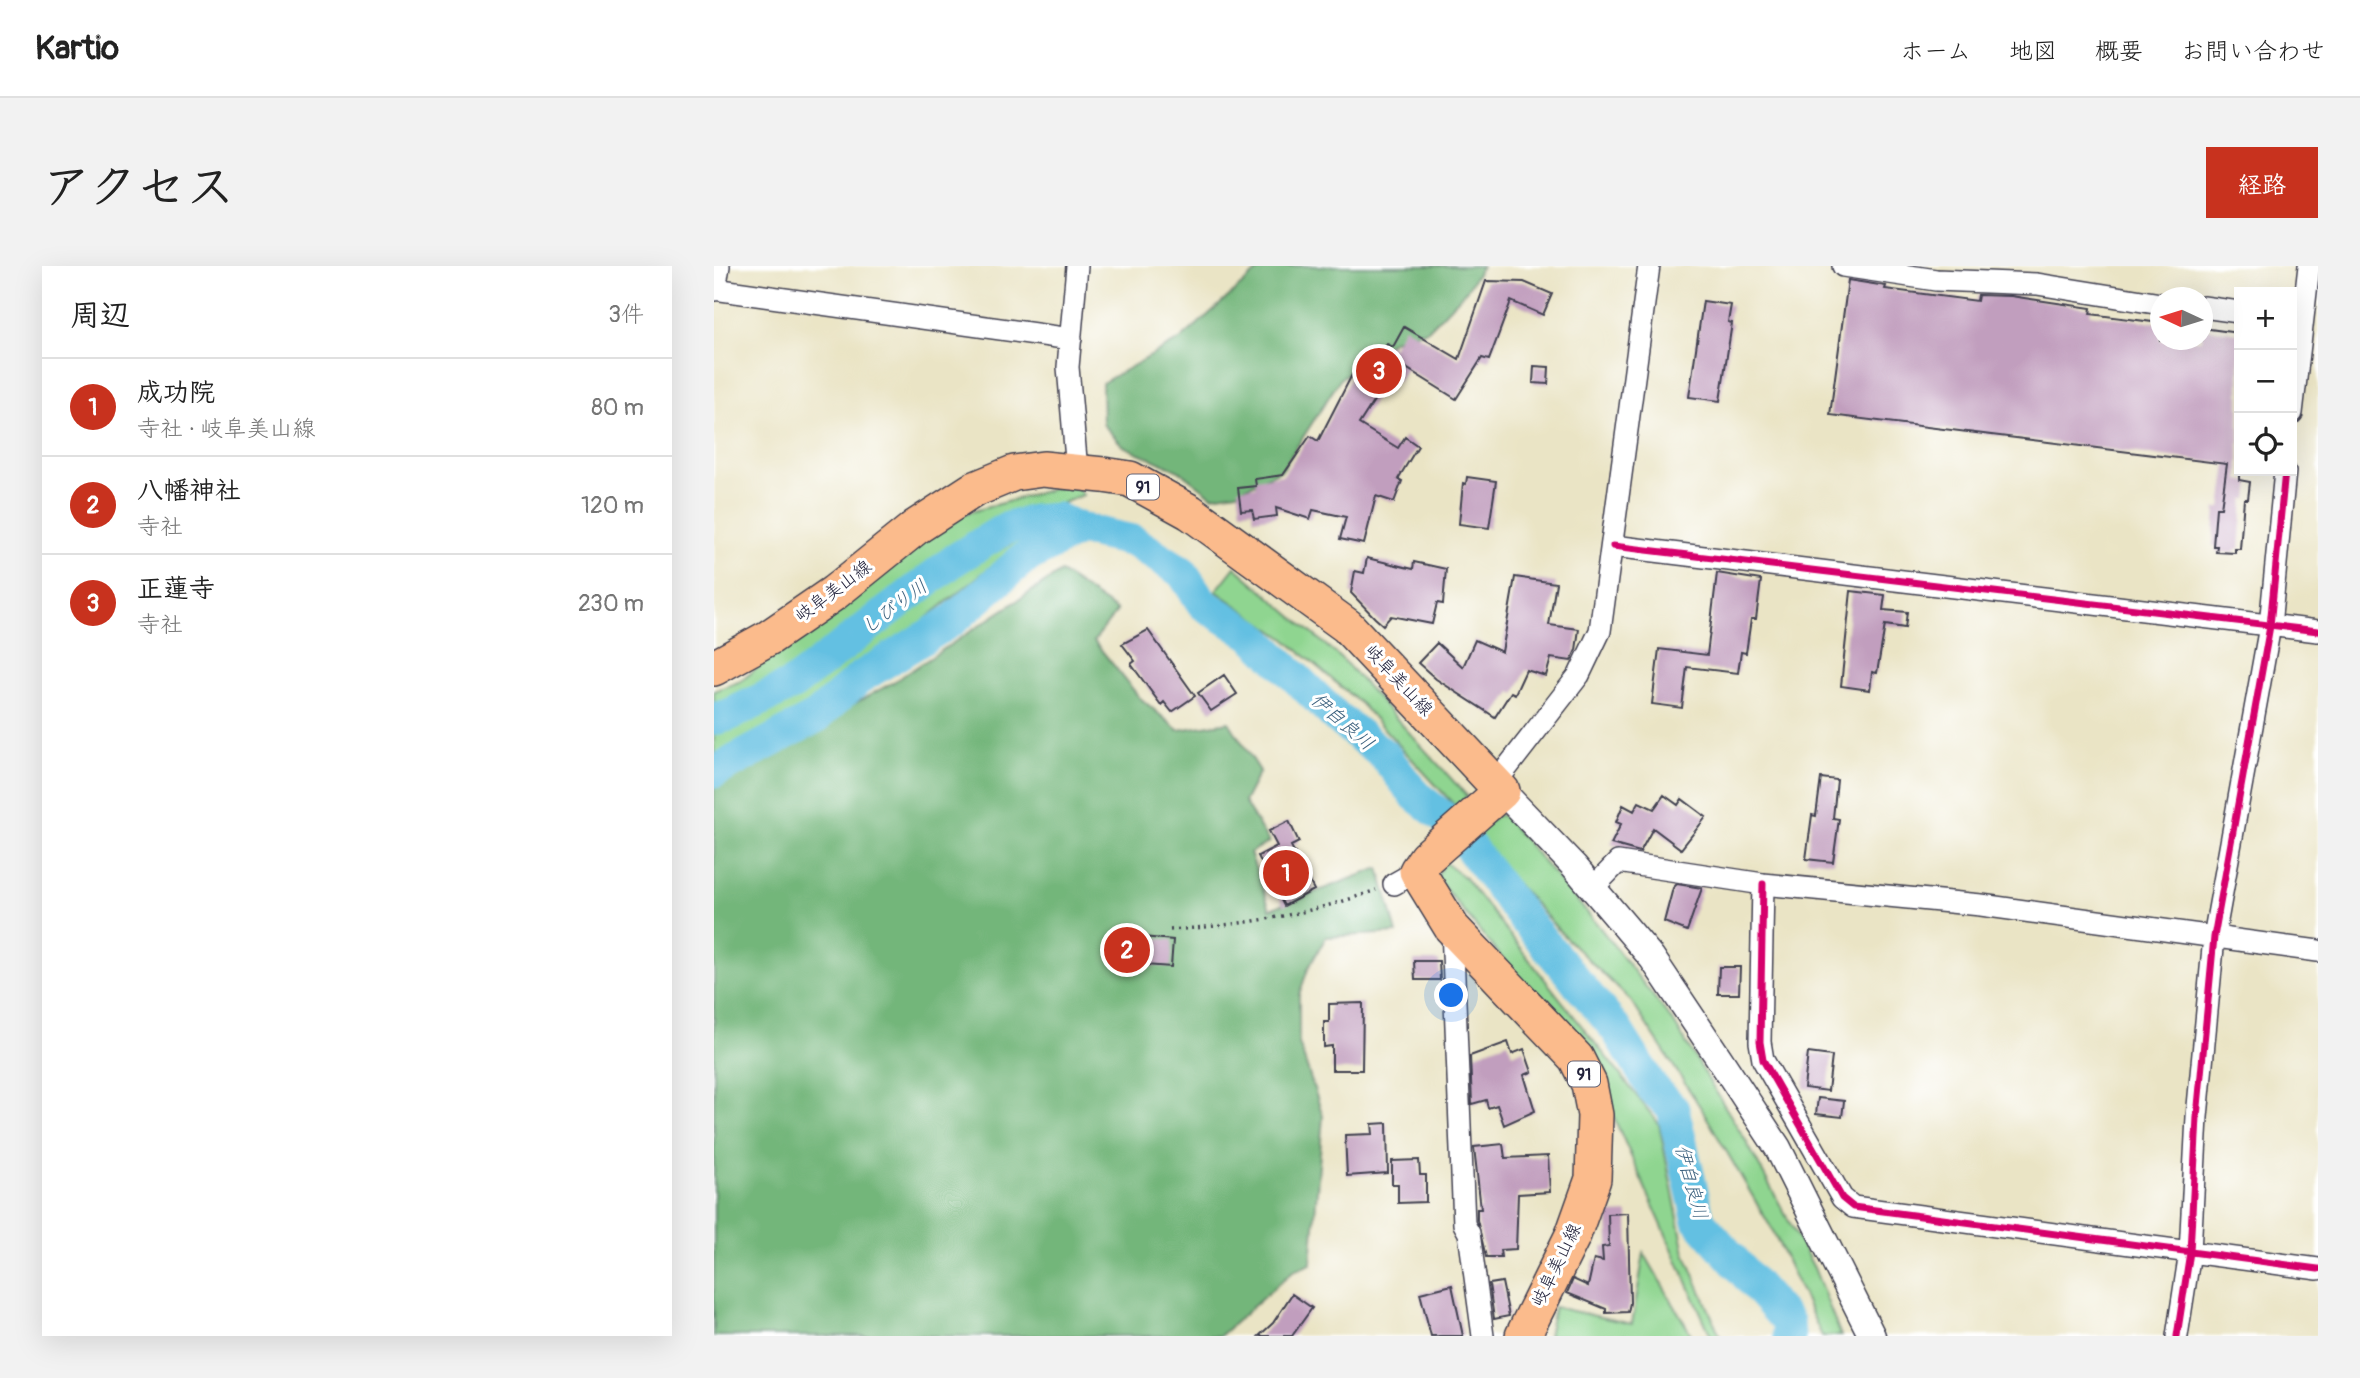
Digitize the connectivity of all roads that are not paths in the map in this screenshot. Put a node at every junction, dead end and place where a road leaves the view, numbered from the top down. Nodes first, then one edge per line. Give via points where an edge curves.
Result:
1 (719, 266) edge
2 (1077, 266) edge
3 (1649, 266) edge
4 (1843, 266) edge
5 (2309, 266) edge
6 (715, 290) edge
7 (2150, 302) edge
8 (2213, 308) edge
9 (2234, 311) edge
10 (2304, 324) edge
11 (1071, 338) junction
12 (2297, 376) edge
13 (1077, 471) junction
14 (2285, 476) edge
15 (1613, 546) junction
16 (2270, 626) junction
17 (2318, 631) edge
18 (714, 668) edge
19 (1496, 792) junction
20 (1763, 884) junction
21 (1591, 890) junction
22 (1452, 928) junction
23 (2214, 937) junction
24 (2318, 951) edge
25 (2190, 1252) junction
26 (2318, 1269) edge
27 (1483, 1336) edge
28 (1522, 1336) edge
29 (1872, 1336) edge
30 (2178, 1336) edge

1 - 6 street
2 - 11 street
3 - 15 street
4 - 7 street via 1936,280 2037,284
5 - 10 street
6 - 11 street
8 - 9 street
10 - 12 street
11 - 13 street via 1070,400
13 - 18 main road, 岐阜美山線 / 91 via 1043,469 1014,474 973,491 916,527 770,637
13 - 19 main road, 岐阜美山線 / 91 via 1130,479 1189,512 1347,626
14 - 16 street
15 - 16 street
15 - 19 street via 1600,631 1579,675
16 - 17 street
16 - 23 street
19 - 21 street via 1574,866
19 - 22 main road, 岐阜美山線 / 91 via 1412,871
20 - 21 street via 1618,862
20 - 23 street via 1981,905
20 - 25 street via 1763,1059 1842,1198 1853,1208
21 - 29 street via 1652,958 1778,1148
22 - 27 street via 1464,1224
22 - 28 main road, 岐阜美山線 / 91 via 1576,1058 1589,1084 1595,1115 1593,1179 1569,1245
23 - 24 street
23 - 25 street
25 - 26 street
25 - 30 street

